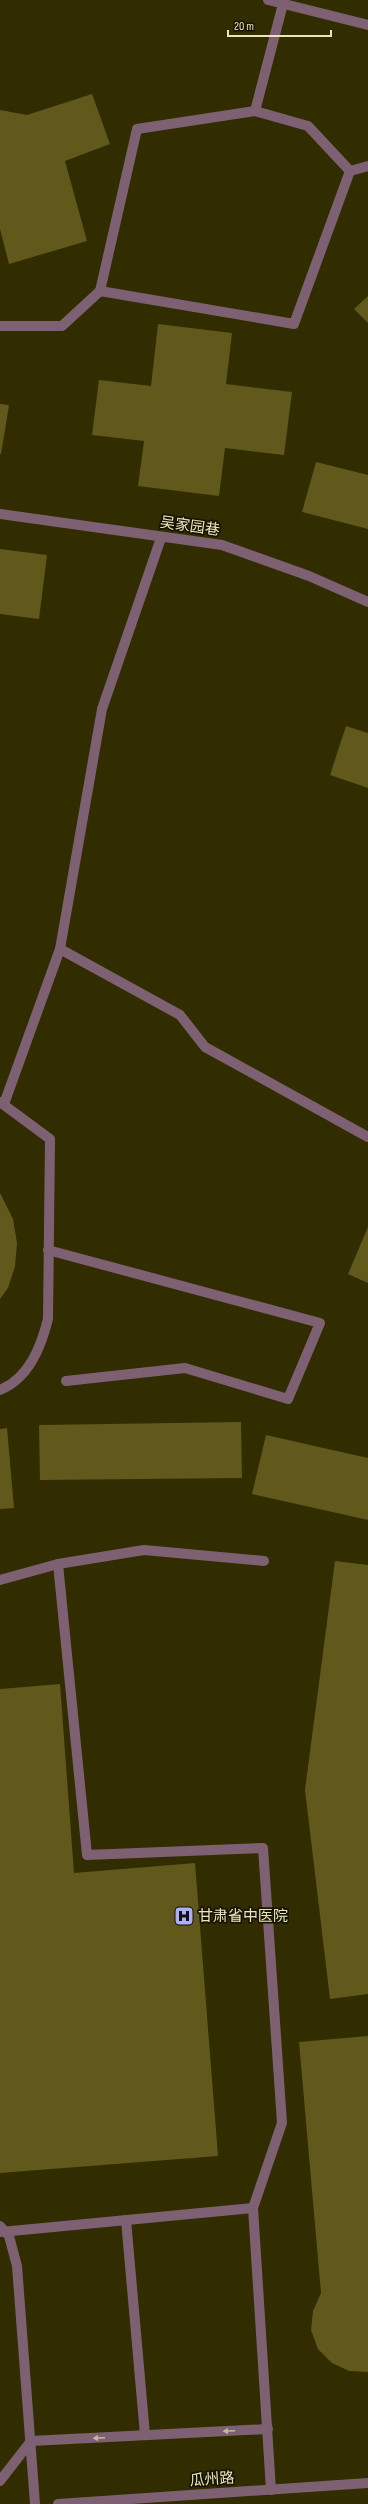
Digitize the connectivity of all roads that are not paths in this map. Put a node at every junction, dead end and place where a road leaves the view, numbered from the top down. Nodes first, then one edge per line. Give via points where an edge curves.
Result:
1 (268, 0) edge
2 (283, 4) junction
3 (368, 25) edge
4 (255, 111) junction
5 (368, 166) edge
6 (350, 171) junction
7 (100, 290) junction
8 (0, 326) edge
9 (0, 514) edge
10 (161, 538) junction
11 (368, 602) edge
12 (60, 950) junction
13 (2, 1103) edge
14 (368, 1137) edge
15 (48, 1250) junction
16 (66, 1381) dead end
17 (0, 1390) edge
18 (264, 1561) dead end
19 (58, 1564) junction
20 (0, 1580) edge
21 (253, 2208) junction
22 (126, 2220) junction
23 (0, 2226) edge
24 (0, 2232) edge
25 (268, 2429) junction
26 (145, 2435) junction
27 (30, 2441) junction
28 (0, 2481) edge
29 (368, 2484) edge
30 (271, 2490) junction
31 (35, 2504) edge
32 (58, 2504) edge

1 - 2 street
2 - 3 street
2 - 4 street
4 - 6 street via 308,126
4 - 7 street via 137,128
5 - 6 street
6 - 7 street via 294,324
7 - 8 street via 62,326
9 - 10 street, 吴家园巷
10 - 11 street, 吴家园巷 via 222,545 309,576
10 - 12 street via 102,708
12 - 13 street
12 - 14 street via 180,1015 205,1048
13 - 15 street via 50,1139
15 - 16 street via 320,1323 288,1399 185,1368
15 - 17 street via 48,1319 41,1347 25,1371
18 - 19 street via 144,1550
19 - 20 street
19 - 21 street via 87,1855 263,1848 282,2123
21 - 22 street
21 - 25 street
22 - 24 street
22 - 26 street
23 - 27 street via 9,2236 17,2266
25 -> 26 street
25 - 30 street
26 -> 27 street
27 - 28 street
27 - 31 street
29 - 30 street, 瓜州路
30 - 32 street, 瓜州路

